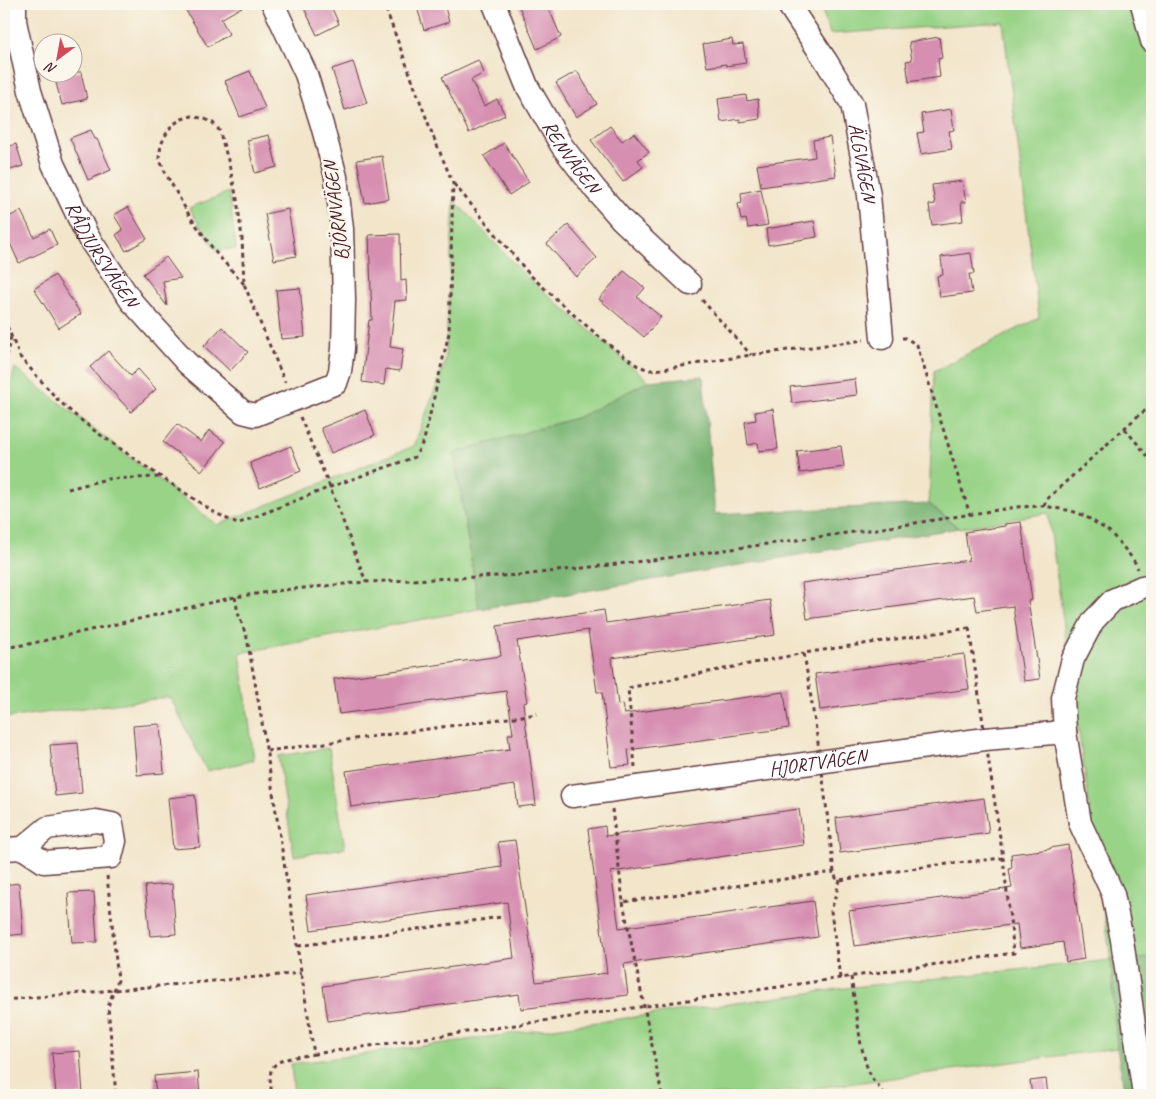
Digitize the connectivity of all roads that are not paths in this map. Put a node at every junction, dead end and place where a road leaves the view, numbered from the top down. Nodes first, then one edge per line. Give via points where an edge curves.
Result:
1 (15, 4) edge
2 (273, 4) edge
3 (494, 4) edge
4 (788, 4) edge
5 (1142, 4) edge
6 (1152, 41) edge
7 (690, 284) road end
8 (882, 338) road end
9 (294, 401) joint
10 (1147, 586) edge
11 (1064, 732) junction
12 (572, 796) dead end
13 (13, 849) edge
14 (1144, 1095) edge

1 - 9 street, RÅDJURSVÄGEN via 15,21 30,91 53,164 88,237 132,302 187,363 243,412 255,415
2 - 9 street, BJÖRNVÄGEN via 306,74 322,125 336,177 342,229 344,309 340,371 336,383
3 - 7 street, RENVÄGEN via 527,86 562,146 622,220
4 - 8 street, ÄLGVÄGEN via 852,104 869,195
5 - 6 street
10 - 11 street via 1114,600 1093,621 1073,659 1063,698
11 - 12 street, HJORTVÄGEN via 985,739
11 - 14 street via 1080,823 1113,894
13 - 13 street via 47,828 96,820 112,824 115,841 111,857 105,858 44,862

